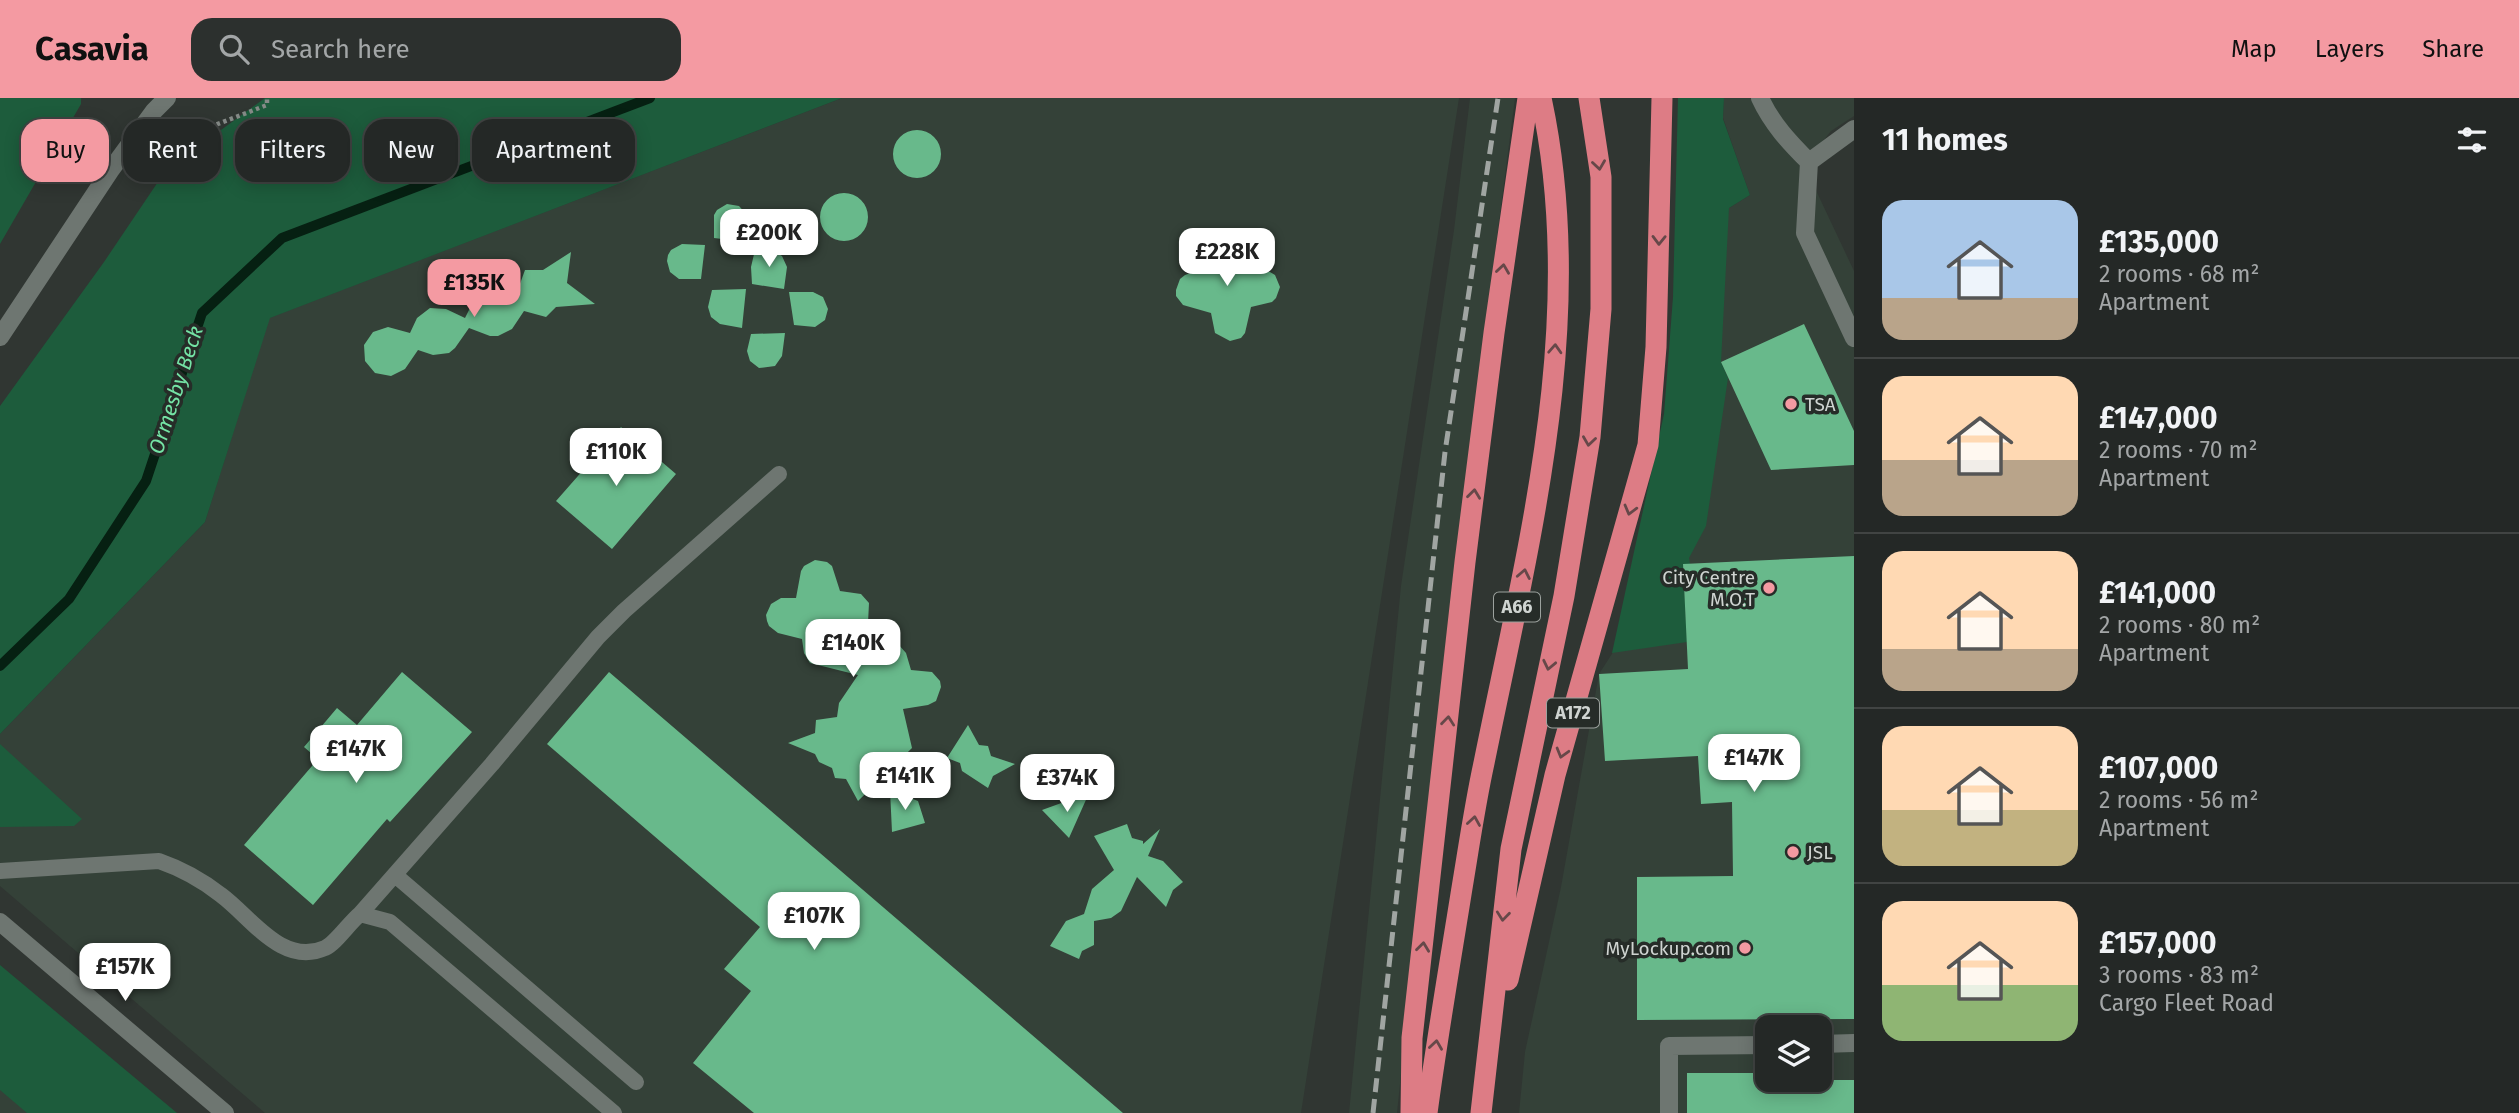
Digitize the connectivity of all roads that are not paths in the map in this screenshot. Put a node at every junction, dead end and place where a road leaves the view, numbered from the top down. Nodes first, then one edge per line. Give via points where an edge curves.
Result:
1 (167, 98) edge
2 (1528, 98) edge
3 (1541, 98) edge
4 (1589, 98) edge
5 (1662, 98) edge
6 (1760, 98) edge
7 (1854, 129) edge
8 (1809, 162) junction
9 (0, 337) edge
10 (1854, 338) edge
11 (779, 474) dead end
12 (0, 871) edge
13 (395, 874) junction
14 (360, 914) junction
15 (0, 922) edge
16 (1832, 1044) edge
17 (1854, 1044) edge
18 (1755, 1045) edge
19 (1485, 1080) junction
20 (636, 1082) dead end
21 (225, 1113) edge
22 (614, 1113) edge
23 (1411, 1113) edge
24 (1427, 1113) edge
25 (1481, 1113) edge
26 (1669, 1113) edge

1 - 9 street via 110,171
23 -> 2 highway via 1412,1038 1465,562
24 -> 3 highway, A66 via 1483,765 1525,569 1552,400 1559,276 1552,148
4 -> 19 highway, A66 via 1601,177 1601,309 1590,437 1564,596 1511,849
5 -> 19 highway, A172 via 1656,346 1648,445 1555,775
6 - 8 street via 1785,138
7 - 8 street
8 - 10 street via 1805,233
11 - 13 lane via 598,637
12 - 14 lane via 159,861 181,868 223,896 275,943 301,952 327,948
13 - 14 lane
13 - 20 lane
14 - 22 lane via 390,922
15 - 21 street
16 - 17 street
18 - 26 street via 1669,1046
19 - 25 highway, A66

